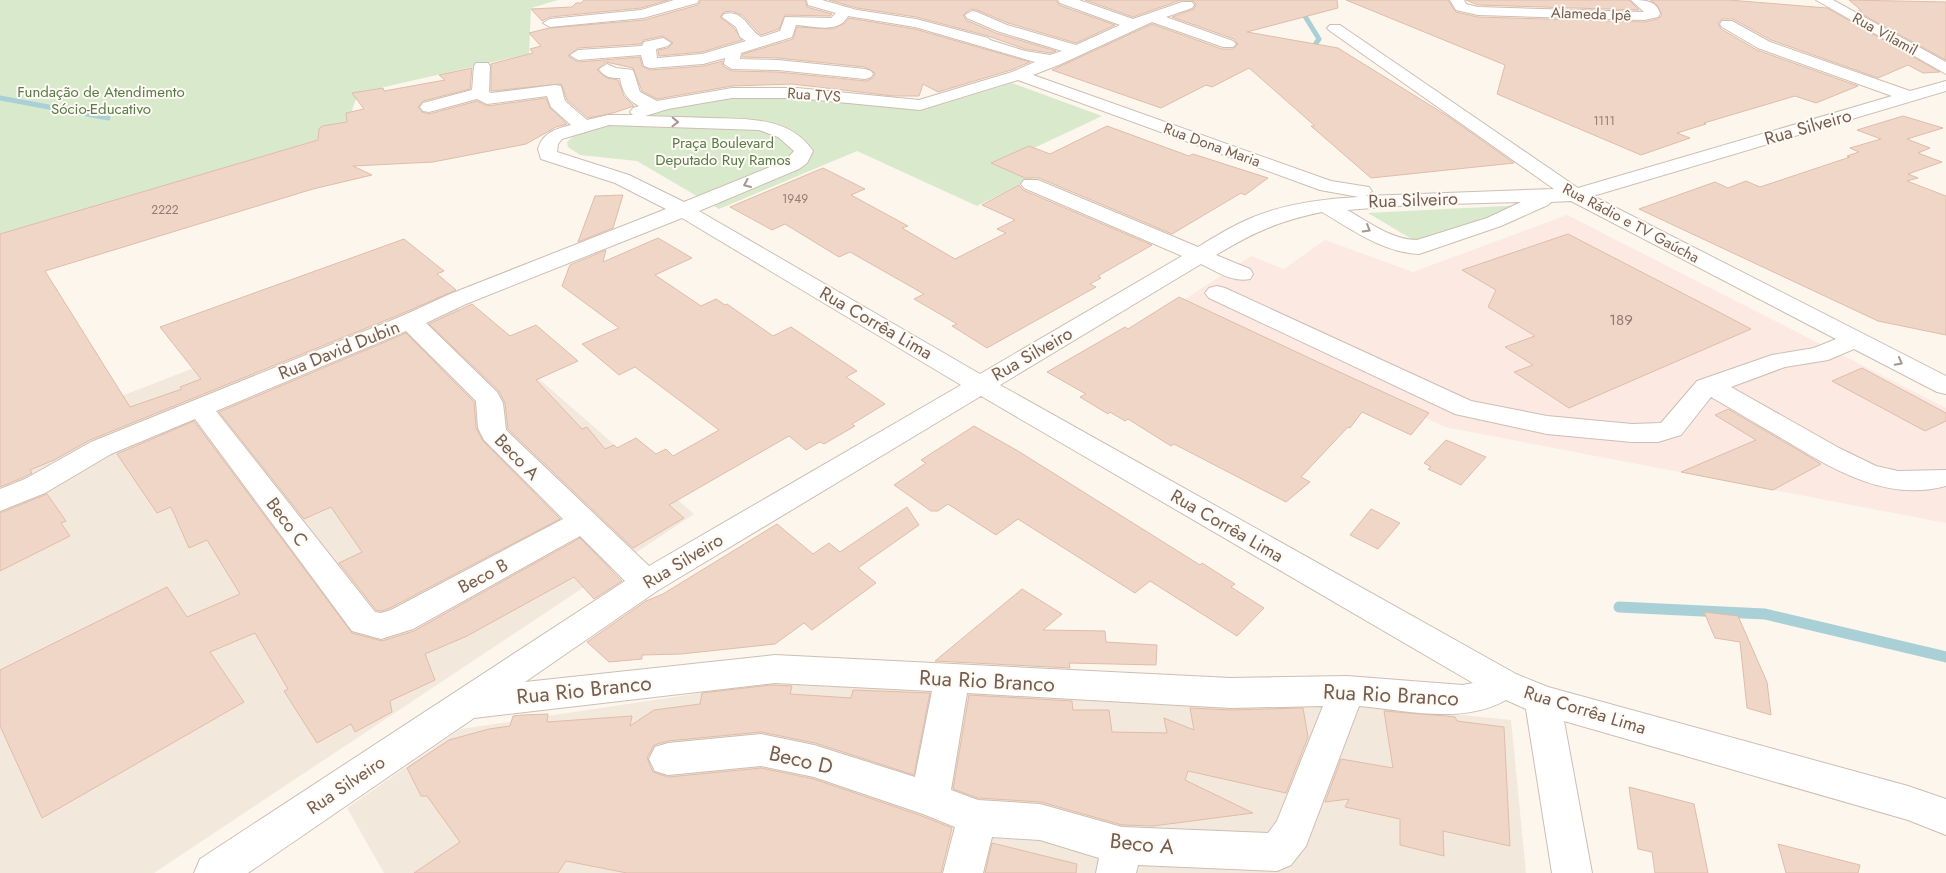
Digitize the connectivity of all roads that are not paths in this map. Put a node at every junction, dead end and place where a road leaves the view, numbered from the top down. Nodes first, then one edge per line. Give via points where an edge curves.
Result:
1 (867, 0) edge
2 (1065, 0) edge
3 (1638, 0) edge
4 (1823, 0) edge
5 (684, 1) edge
6 (823, 2) edge
7 (1187, 5) dead end
8 (1463, 5) edge
9 (848, 11) junction
10 (972, 16) dead end
11 (731, 17) dead end
12 (1152, 17) junction
13 (550, 23) dead end
14 (1133, 24) junction
15 (1727, 24) dead end
16 (1336, 28) dead end
17 (760, 43) junction
18 (663, 44) dead end
19 (1228, 44) dead end
20 (648, 50) junction
21 (1077, 50) junction
22 (731, 52) junction
23 (578, 55) dead end
24 (1054, 61) junction
25 (482, 66) dead end
26 (1946, 68) edge
27 (607, 69) dead end
28 (865, 74) dead end
29 (1018, 75) junction
30 (1946, 86) edge
31 (480, 94) junction
32 (1915, 96) junction
33 (1946, 103) edge
34 (428, 107) dead end
35 (655, 107) junction
36 (608, 120) junction
37 (584, 127) junction
38 (547, 149) joint
39 (1031, 184) dead end
40 (1575, 195) junction
41 (1551, 197) junction
42 (1410, 199) junction
43 (1325, 205) junction
44 (683, 210) junction
45 (1200, 256) junction
46 (1242, 274) dead end
47 (1217, 293) dead end
48 (410, 321) junction
49 (1834, 328) junction
50 (1856, 339) junction
51 (1790, 352) junction
52 (980, 384) junction
53 (1711, 386) junction
54 (1946, 386) edge
55 (199, 407) junction
56 (1941, 478) dead end
57 (0, 501) edge
58 (582, 522) junction
59 (646, 583) junction
60 (381, 626) joint
61 (952, 679) junction
62 (1504, 684) junction
63 (1347, 691) junction
64 (1542, 700) junction
65 (468, 703) junction
66 (668, 759) dead end
67 (930, 799) junction
68 (1946, 816) edge
69 (977, 818) junction
70 (1119, 860) edge
71 (214, 873) edge
72 (963, 873) edge
73 (1572, 873) edge

1 - 9 street
2 - 14 street
3 - 8 street, Alameda Ipê via 1653,14
4 - 26 street, Rua Vilamil
5 - 13 street via 643,14
6 - 9 street
7 - 12 street, Rua TVS
9 - 17 street via 833,23 790,20 787,34
9 - 24 street via 916,23 1022,55
10 - 21 street
11 - 17 street via 732,21 743,25 745,34
12 - 14 street, Rua TVS
12 - 19 street
14 - 21 street, Rua TVS
15 - 32 street via 1764,46
16 - 40 street, Rua Rádio e TV Gaúcha
17 - 22 street
18 - 20 street via 650,45
20 - 22 street via 650,64 691,61
20 - 23 street
21 - 24 street, Rua TVS
22 - 28 street via 732,64
24 - 29 street, Rua TVS
25 - 31 street
27 - 35 street via 612,74 627,73 634,98
29 - 35 street, Rua TVS via 920,105 779,93 732,93
29 - 42 street, Rua Dona Maria via 1327,186
30 - 32 street, Rua Silveiro
31 - 34 street
31 - 37 street via 488,99 555,90 557,103
32 - 33 street
32 - 40 street, Rua Silveiro
35 - 36 street, Rua TVS
36 - 37 street, Rua TVS
36 -> 44 street, Rua David Dubin via 759,125 778,130 798,141 804,151 792,165
37 - 38 street, Rua TVS via 556,135
38 - 44 street, Rua Corrêa Lima via 548,155 622,179
39 - 45 street
40 - 41 street, Rua Silveiro
40 - 49 street, Rua Rádio e TV Gaúcha
41 - 42 street, Rua Silveiro
43 -> 41 street via 1393,244 1409,248 1494,222
42 - 43 street, Rua Silveiro
43 - 45 street, Rua Silveiro via 1282,214 1255,225
44 - 48 street, Rua David Dubin
44 - 52 street, Rua Corrêa Lima
45 - 46 street
45 - 52 street, Rua Silveiro
47 - 53 street via 1464,408 1547,426 1658,433 1671,429 1706,387
48 - 55 street, Rua David Dubin
48 - 58 street, Beco A via 488,398 491,405 488,421 494,434
49 - 50 street, Rua Rádio e TV Gaúcha
49 - 51 street
50 - 51 street via 1795,360
50 -> 54 street, Rua Rádio e TV Gaúcha
51 - 53 street
52 - 59 street, Rua Silveiro
52 - 62 street, Rua Corrêa Lima
53 - 56 street via 1868,473 1898,481 1921,482
55 - 57 street, Rua David Dubin via 102,448
55 - 60 street, Beco C via 364,622
58 - 59 street, Beco A
58 - 60 street, Beco B via 401,620
59 - 65 street, Rua Silveiro
61 - 63 street, Rua Rio Branco via 1231,694
61 - 65 street, Rua Rio Branco via 775,669
61 - 67 street
62 - 63 street, Rua Rio Branco via 1484,695 1463,700
62 - 64 street, Rua Corrêa Lima
63 - 70 street, Beco A via 1292,833 1277,852
64 - 68 street, Rua Corrêa Lima
64 - 73 street
65 - 71 street, Rua Silveiro
66 - 67 street, Beco D via 761,750 814,761
67 - 69 street, Beco A
69 - 70 street, Beco A via 1040,822
69 - 72 street

